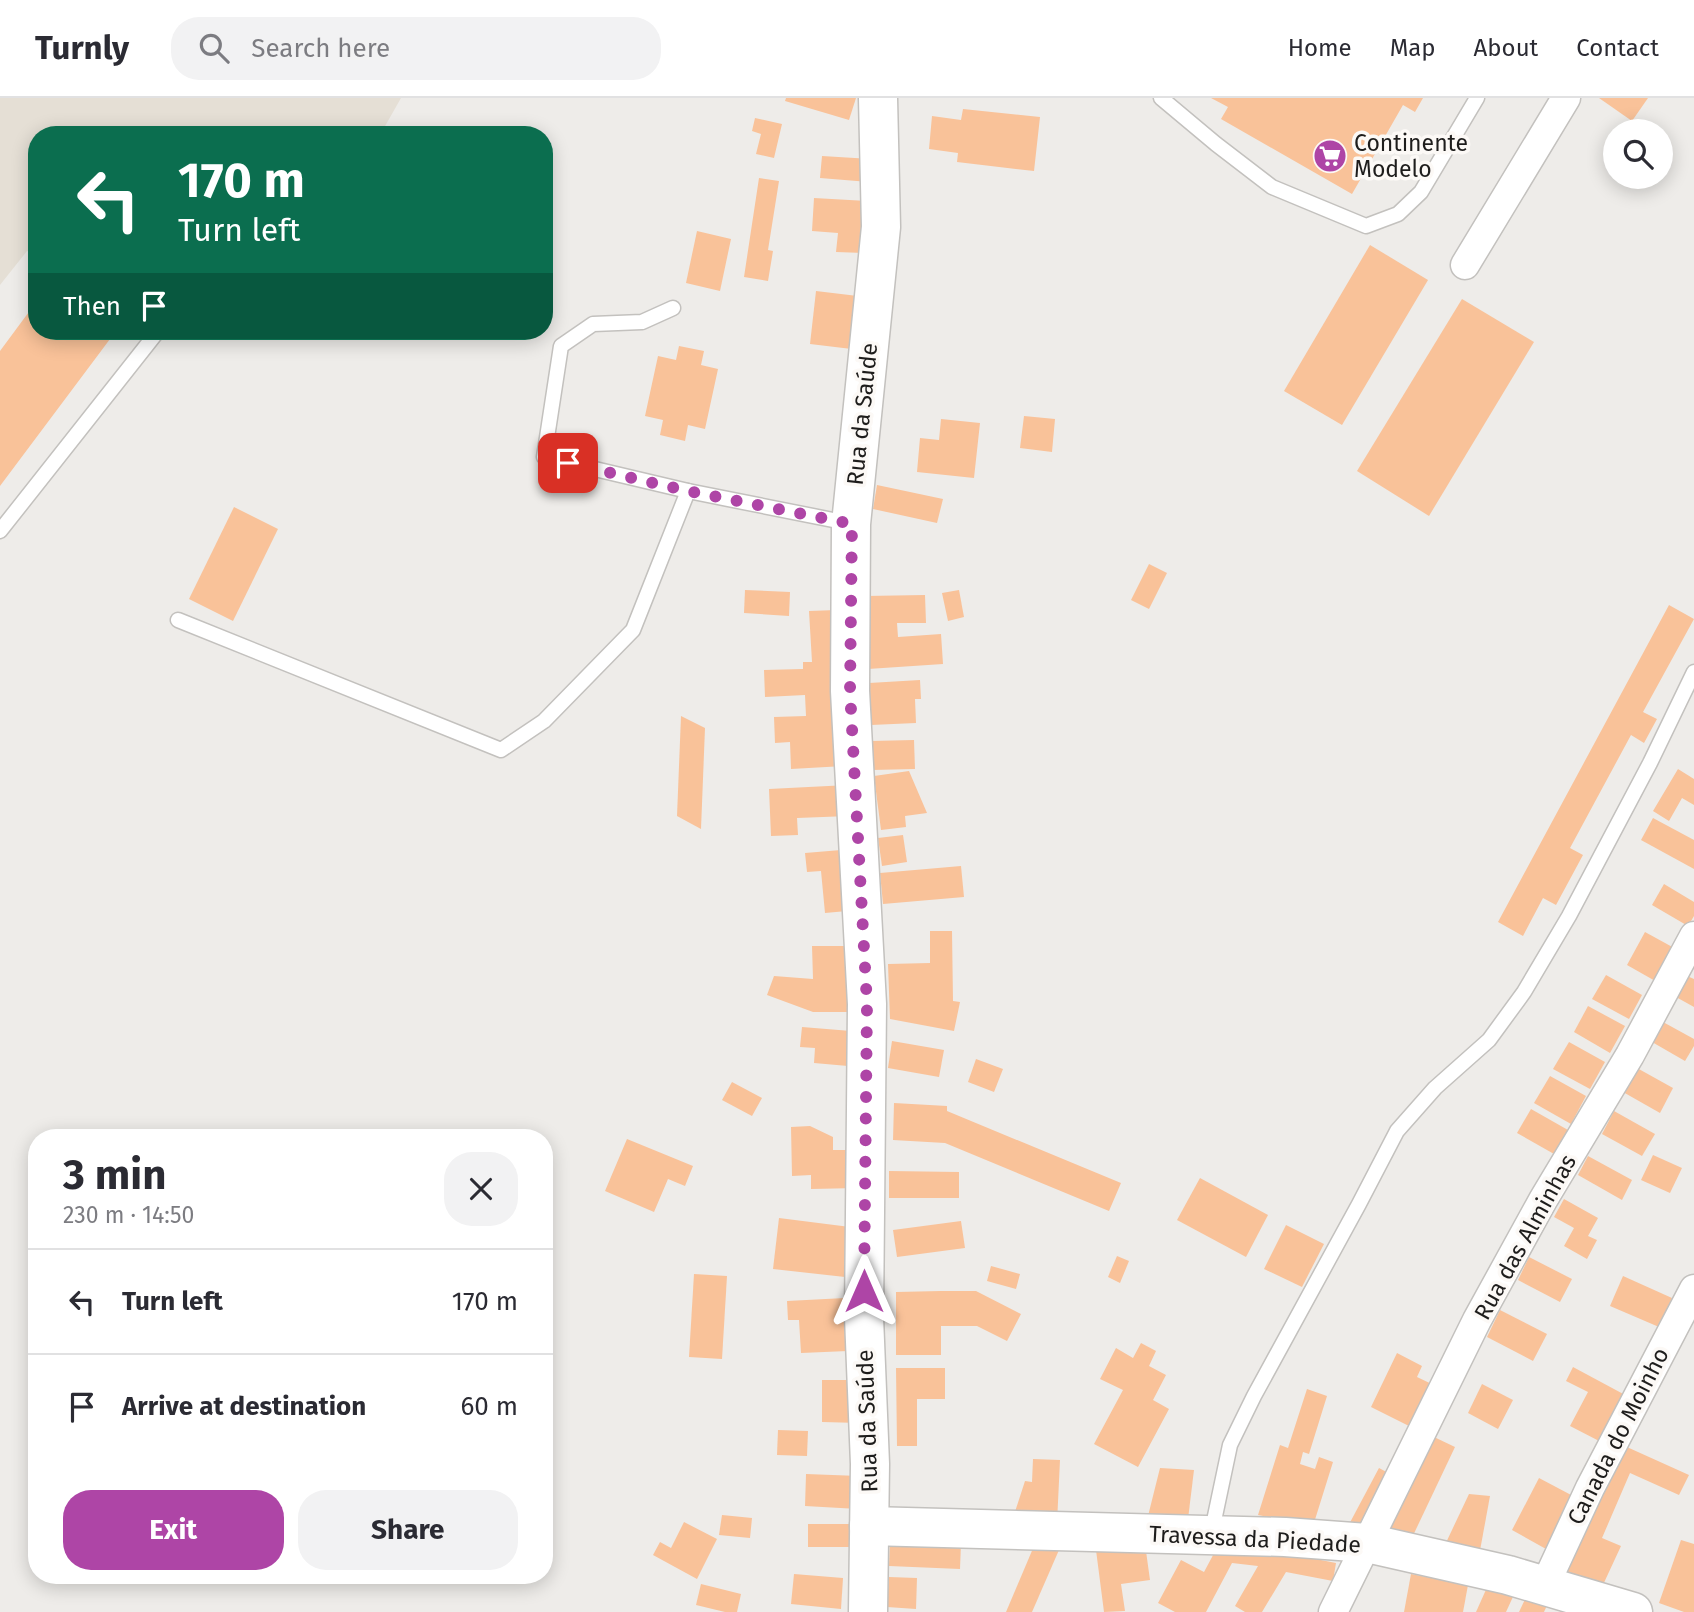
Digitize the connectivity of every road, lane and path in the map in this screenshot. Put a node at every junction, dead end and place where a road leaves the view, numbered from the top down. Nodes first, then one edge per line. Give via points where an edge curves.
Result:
1 (878, 98) edge
2 (1161, 98) edge
3 (1477, 98) edge
4 (1566, 98) edge
5 (1465, 265) dead end
6 (673, 308) dead end
7 (151, 340) edge
8 (688, 491) junction
9 (852, 524) junction
10 (0, 531) edge
11 (178, 620) dead end
12 (1694, 672) edge
13 (1694, 936) edge
14 (1694, 1289) edge
15 (869, 1526) junction
16 (1211, 1536) junction
17 (1367, 1543) junction
18 (1545, 1585) junction
19 (868, 1612) edge
20 (1333, 1612) edge
21 (1633, 1612) edge

1 - 9 street, Rua da Saúde via 881,227
2 - 3 lane via 1272,187 1366,226 1398,214 1421,192
4 - 5 street
6 - 8 lane via 642,322 593,324 561,346 544,457
7 - 10 lane
8 - 9 lane
8 - 11 lane via 633,631 544,721 501,750
9 - 15 street, Rua da Saúde via 850,691 867,1004 864,1317
12 - 16 lane via 1650,763 1524,992 1489,1040 1435,1088 1397,1131 1230,1445
13 - 17 street, Rua das Alminhas via 1477,1320
14 - 18 street, Canada do Moinho
15 - 16 street, Travessa da Piedade
15 - 19 street, Rua da Saúde
16 - 17 street, Travessa da Piedade
17 - 18 street, Travessa da Piedade
17 - 20 street, Rua das Alminhas
18 - 21 street, Travessa da Piedade

